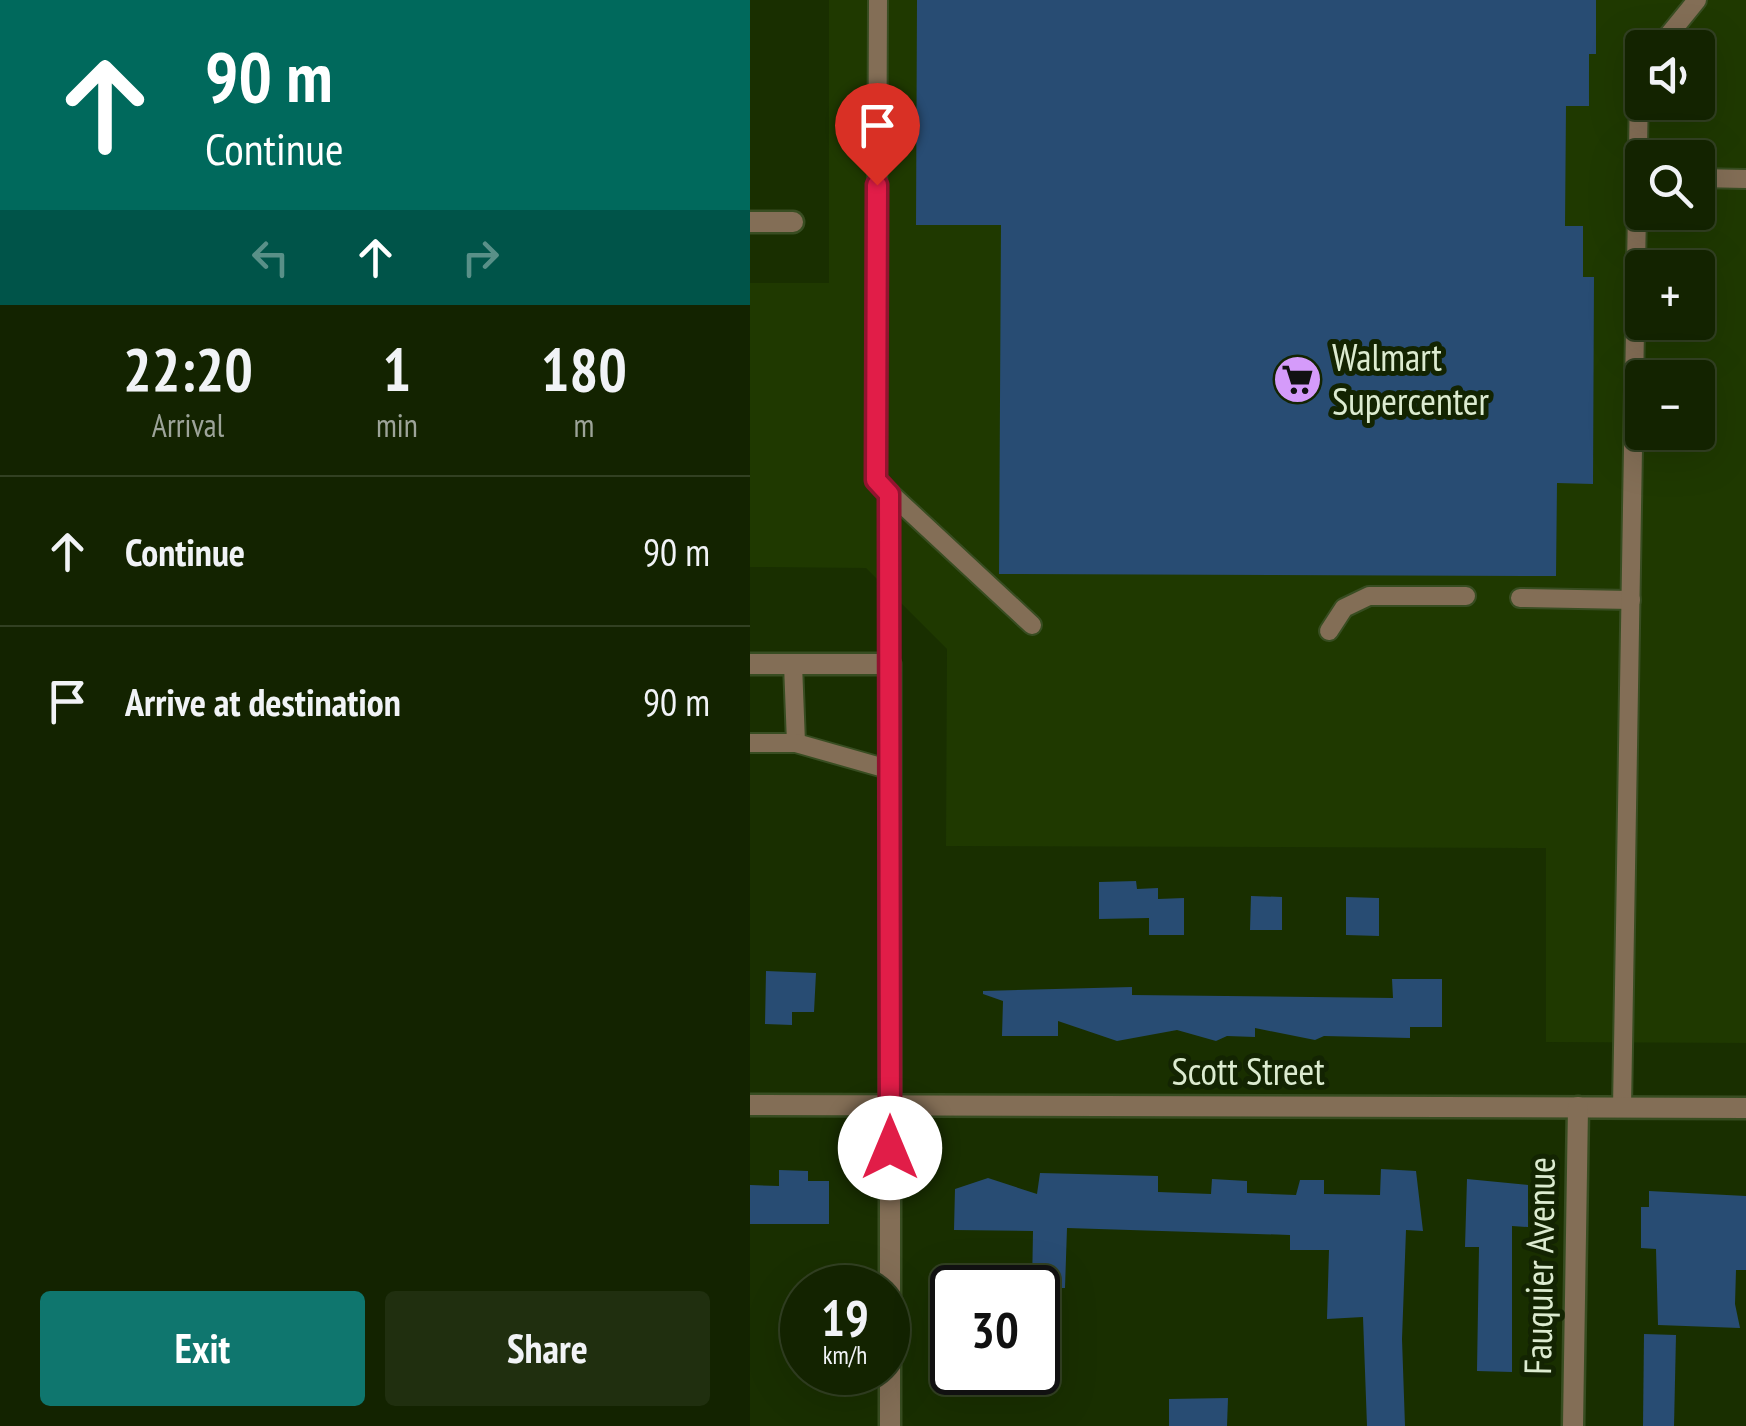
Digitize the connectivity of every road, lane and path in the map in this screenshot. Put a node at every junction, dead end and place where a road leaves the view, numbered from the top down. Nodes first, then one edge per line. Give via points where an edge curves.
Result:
1 (878, 0) edge
2 (1697, 0) edge
3 (1673, 30) edge
4 (1715, 178) edge
5 (1746, 179) edge
6 (750, 222) edge
7 (793, 222) dead end
8 (1639, 230) edge
9 (889, 494) junction
10 (1466, 596) dead end
11 (1520, 598) dead end
12 (1631, 600) junction
13 (1032, 624) dead end
14 (1329, 631) dead end
15 (750, 664) edge
16 (793, 664) junction
17 (890, 664) junction
18 (750, 742) edge
19 (796, 743) junction
20 (890, 770) junction
21 (750, 1105) edge
22 (890, 1106) junction
23 (1578, 1108) junction
24 (1622, 1108) junction
25 (1746, 1108) edge
26 (890, 1426) edge
27 (1572, 1426) edge

1 - 9 lane via 876,480
2 - 3 lane
4 - 5 lane
6 - 7 street
8 - 12 lane
9 - 13 lane
9 - 17 lane
10 - 14 lane via 1369,596 1344,608
11 - 12 lane
12 - 24 lane
15 - 16 street
16 - 17 street
16 - 19 lane
17 - 20 street
18 - 19 lane
19 - 20 lane
20 - 22 street
21 - 22 street, Scott Street
22 - 23 street, Scott Street
22 - 26 street
23 - 24 street, Scott Street
23 - 27 street, Fauquier Avenue
24 - 25 street, Scott Street

